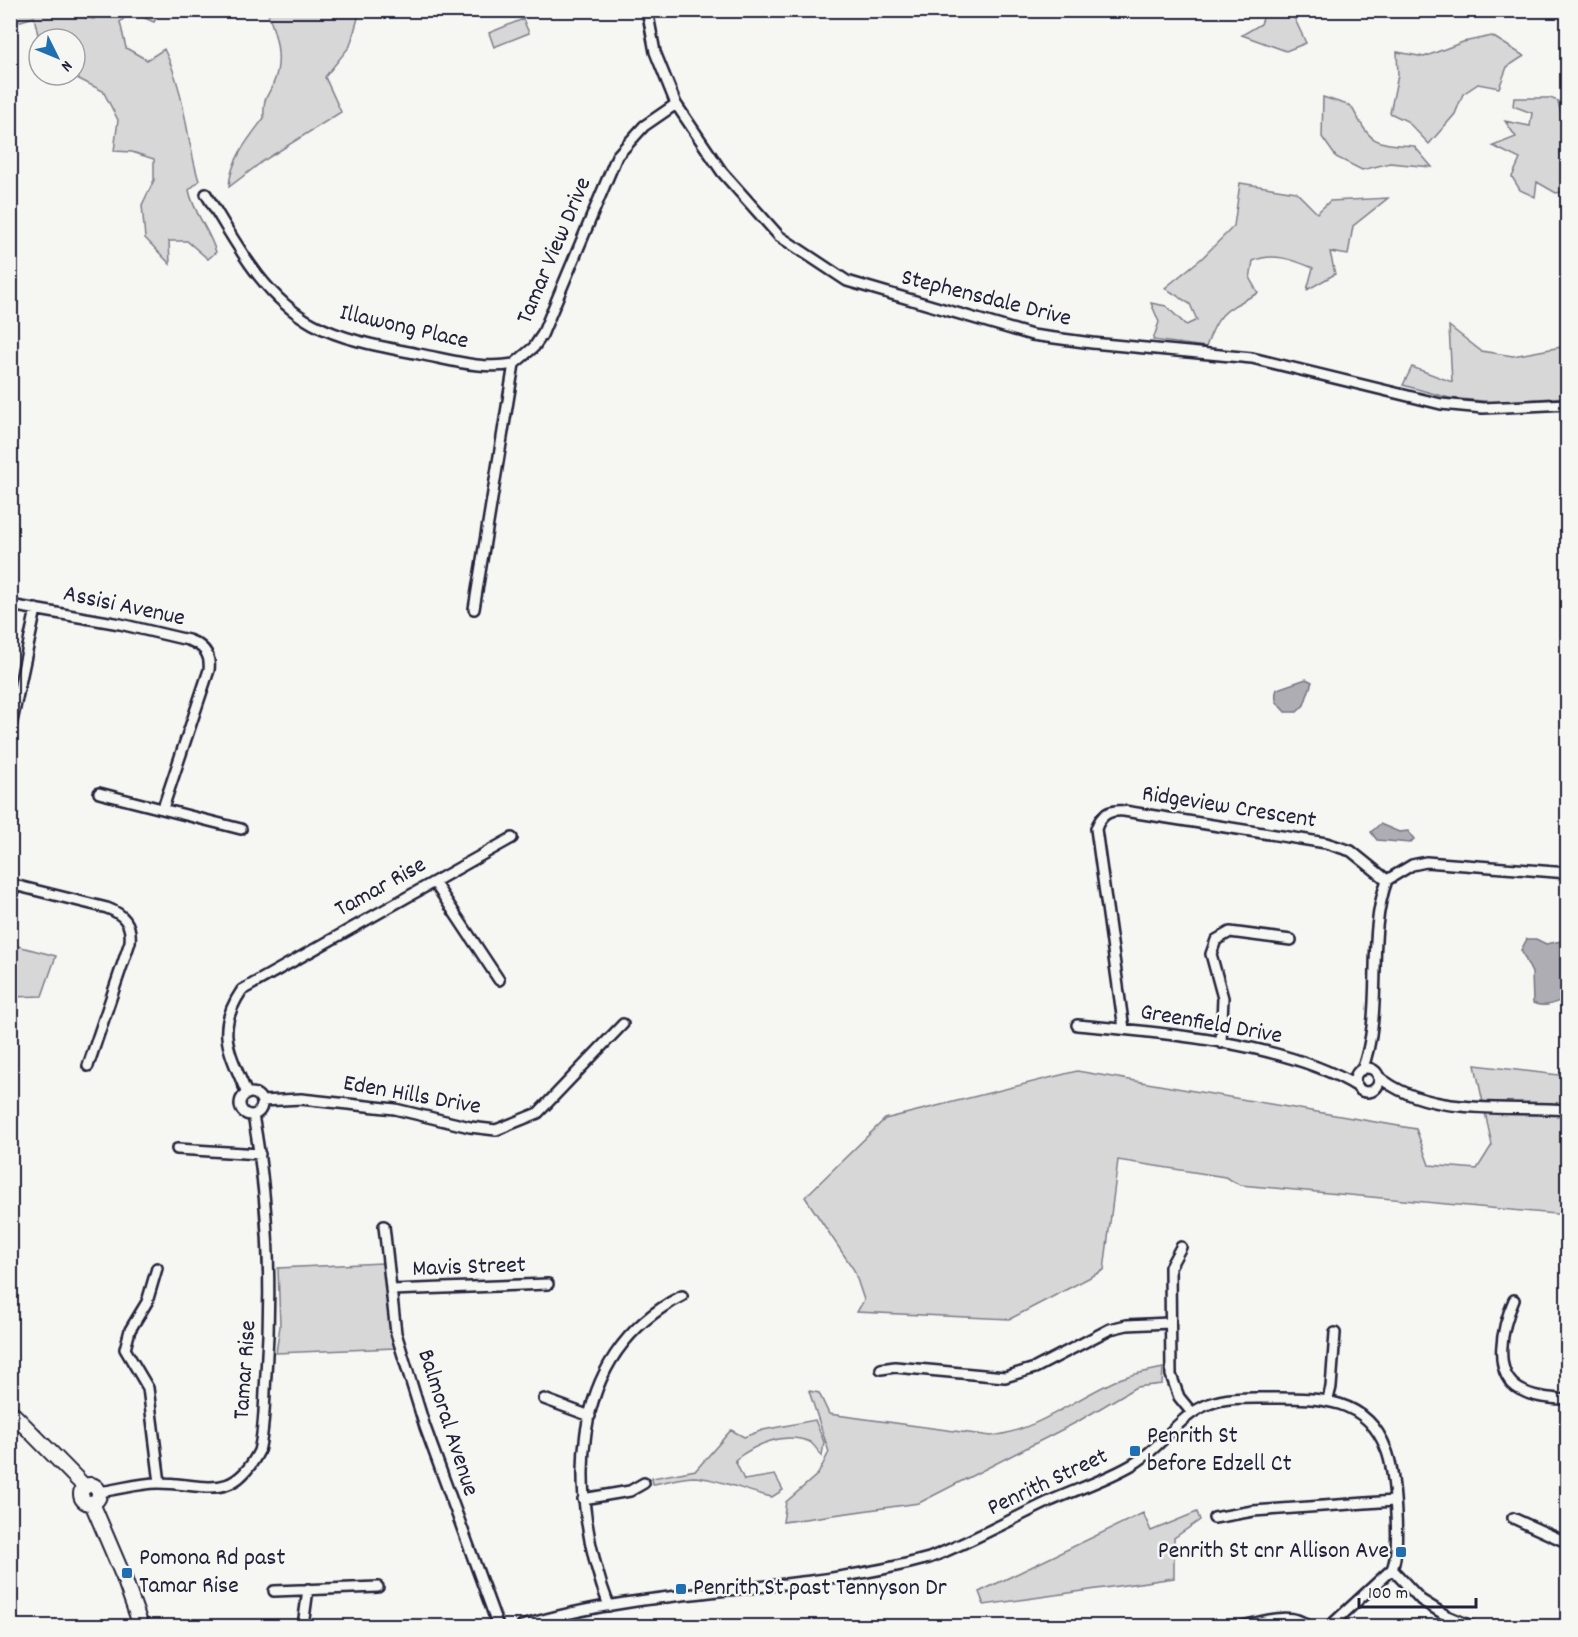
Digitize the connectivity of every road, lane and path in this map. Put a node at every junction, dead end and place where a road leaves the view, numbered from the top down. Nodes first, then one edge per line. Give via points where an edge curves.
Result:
1 (646, 10) edge
2 (675, 104) junction
3 (206, 194) dead end
4 (514, 364) junction
5 (1568, 404) edge
6 (10, 605) edge
7 (36, 609) junction
8 (474, 609) dead end
9 (13, 709) edge
10 (10, 731) edge
11 (99, 793) dead end
12 (163, 808) junction
13 (240, 829) dead end
14 (513, 838) dead end
15 (1568, 873) edge
16 (1387, 880) junction
17 (434, 882) junction
18 (10, 884) edge
19 (1291, 940) dead end
20 (499, 980) dead end
21 (623, 1024) dead end
22 (1077, 1026) dead end
23 (1124, 1029) junction
24 (1221, 1043) junction
25 (1370, 1048) junction
26 (88, 1066) dead end
27 (1361, 1070) junction
28 (1336, 1073) junction
29 (1378, 1075) junction
30 (1358, 1087) junction
31 (1393, 1089) junction
32 (1370, 1091) junction
33 (247, 1094) junction
34 (262, 1101) junction
35 (1568, 1110) edge
36 (252, 1115) junction
37 (177, 1149) dead end
38 (260, 1154) junction
39 (384, 1226) dead end
40 (1180, 1247) dead end
41 (158, 1268) dead end
42 (548, 1284) dead end
43 (391, 1290) junction
44 (682, 1296) dead end
45 (1514, 1300) dead end
46 (1169, 1323) junction
47 (1335, 1333) dead end
48 (881, 1369) dead end
49 (1328, 1399) junction
50 (544, 1400) dead end
51 (1568, 1400) edge
52 (10, 1411) edge
53 (1192, 1413) junction
54 (590, 1416) junction
55 (160, 1483) junction
56 (644, 1483) dead end
57 (92, 1494) junction
58 (583, 1498) junction
59 (1394, 1501) junction
60 (1214, 1518) dead end
61 (1514, 1518) dead end
62 (1568, 1543) edge
63 (1392, 1569) junction
64 (378, 1587) dead end
65 (308, 1589) junction
66 (274, 1591) dead end
67 (609, 1606) junction
68 (141, 1626) edge
69 (303, 1626) edge
70 (498, 1626) edge
71 (522, 1626) edge
72 (1242, 1626) edge
73 (1308, 1626) edge
74 (1330, 1626) edge
75 (1471, 1626) edge

1 - 2 street, Stephensdale Drive via 655,52
2 - 4 street, Tamar View Drive via 644,126 617,156 542,335 534,348
2 - 5 street, Stephensdale Drive via 728,179 779,236 827,270 877,292 1032,335 1252,358 1441,404 1483,408
3 - 4 street, Illawong Place via 254,270 282,300 312,323 359,341 462,363 489,367
4 - 8 street
6 - 7 street, Assisi Avenue
7 - 9 street
7 - 12 street, Assisi Avenue via 188,640 205,650 210,670
9 - 10 street
11 - 12 street
12 - 13 street
14 - 17 street, Tamar Rise
15 - 16 street via 1426,862 1412,865
16 - 23 street, Ridgeview Crescent via 1351,851 1326,843 1124,811 1105,813 1096,829
16 - 25 street via 1377,913
17 - 20 street
17 - 33 street, Tamar Rise via 242,990 231,1005 226,1036
18 - 26 street via 118,912 129,926 130,942
19 - 24 street via 1230,932 1216,940 1211,954 1223,998
21 - 34 street, Eden Hills Drive via 538,1113 496,1130 395,1109 301,1099
22 - 23 street, Greenfield Drive
23 - 24 street, Greenfield Drive
24 - 28 street, Greenfield Drive
25 - 27 street
25 - 29 street
27 - 28 street, Greenfield Drive
27 - 29 street via 1369,1068
27 - 30 street via 1356,1077
28 - 30 street, Greenfield Drive
29 - 31 street
29 - 32 street via 1378,1084
30 - 32 street
31 - 32 street
31 - 35 street via 1467,1106
33 - 34 street via 258,1095
33 - 36 street via 241,1108
34 - 36 street via 261,1110
36 - 38 street, Tamar Rise
37 - 38 street
38 - 55 street, Tamar Rise via 270,1320 259,1451 248,1470 223,1487 203,1489
39 - 43 street, Balmoral Avenue
40 - 46 street via 1170,1267
41 - 55 street via 125,1349 148,1388
42 - 43 street, Mavis Street
43 - 70 street, Balmoral Avenue via 396,1333 425,1427
44 - 54 street via 641,1321 625,1339
45 - 51 street via 1507,1316 1502,1350 1507,1376 1521,1390
46 - 48 street via 1110,1329 1035,1368 1005,1377
46 - 53 street via 1172,1381
47 - 49 street
49 - 53 street, Penrith Street via 1233,1398 1207,1404
49 - 59 street, Penrith Street via 1358,1413 1379,1436 1389,1456
50 - 54 street
52 - 57 street
53 - 67 street, Penrith Street via 1133,1464 929,1558 799,1582
54 - 58 street via 581,1464
55 - 57 street, Tamar Rise
56 - 58 street via 630,1491
57 - 68 street
58 - 67 street via 595,1569
59 - 60 street via 1253,1511
59 - 63 street, Penrith Street via 1397,1550
61 - 62 street
63 - 74 street
63 - 75 street via 1420,1600
64 - 65 street
65 - 66 street
65 - 69 street
67 - 71 street, Penrith Street
72 - 73 street via 1282,1619 1295,1619

